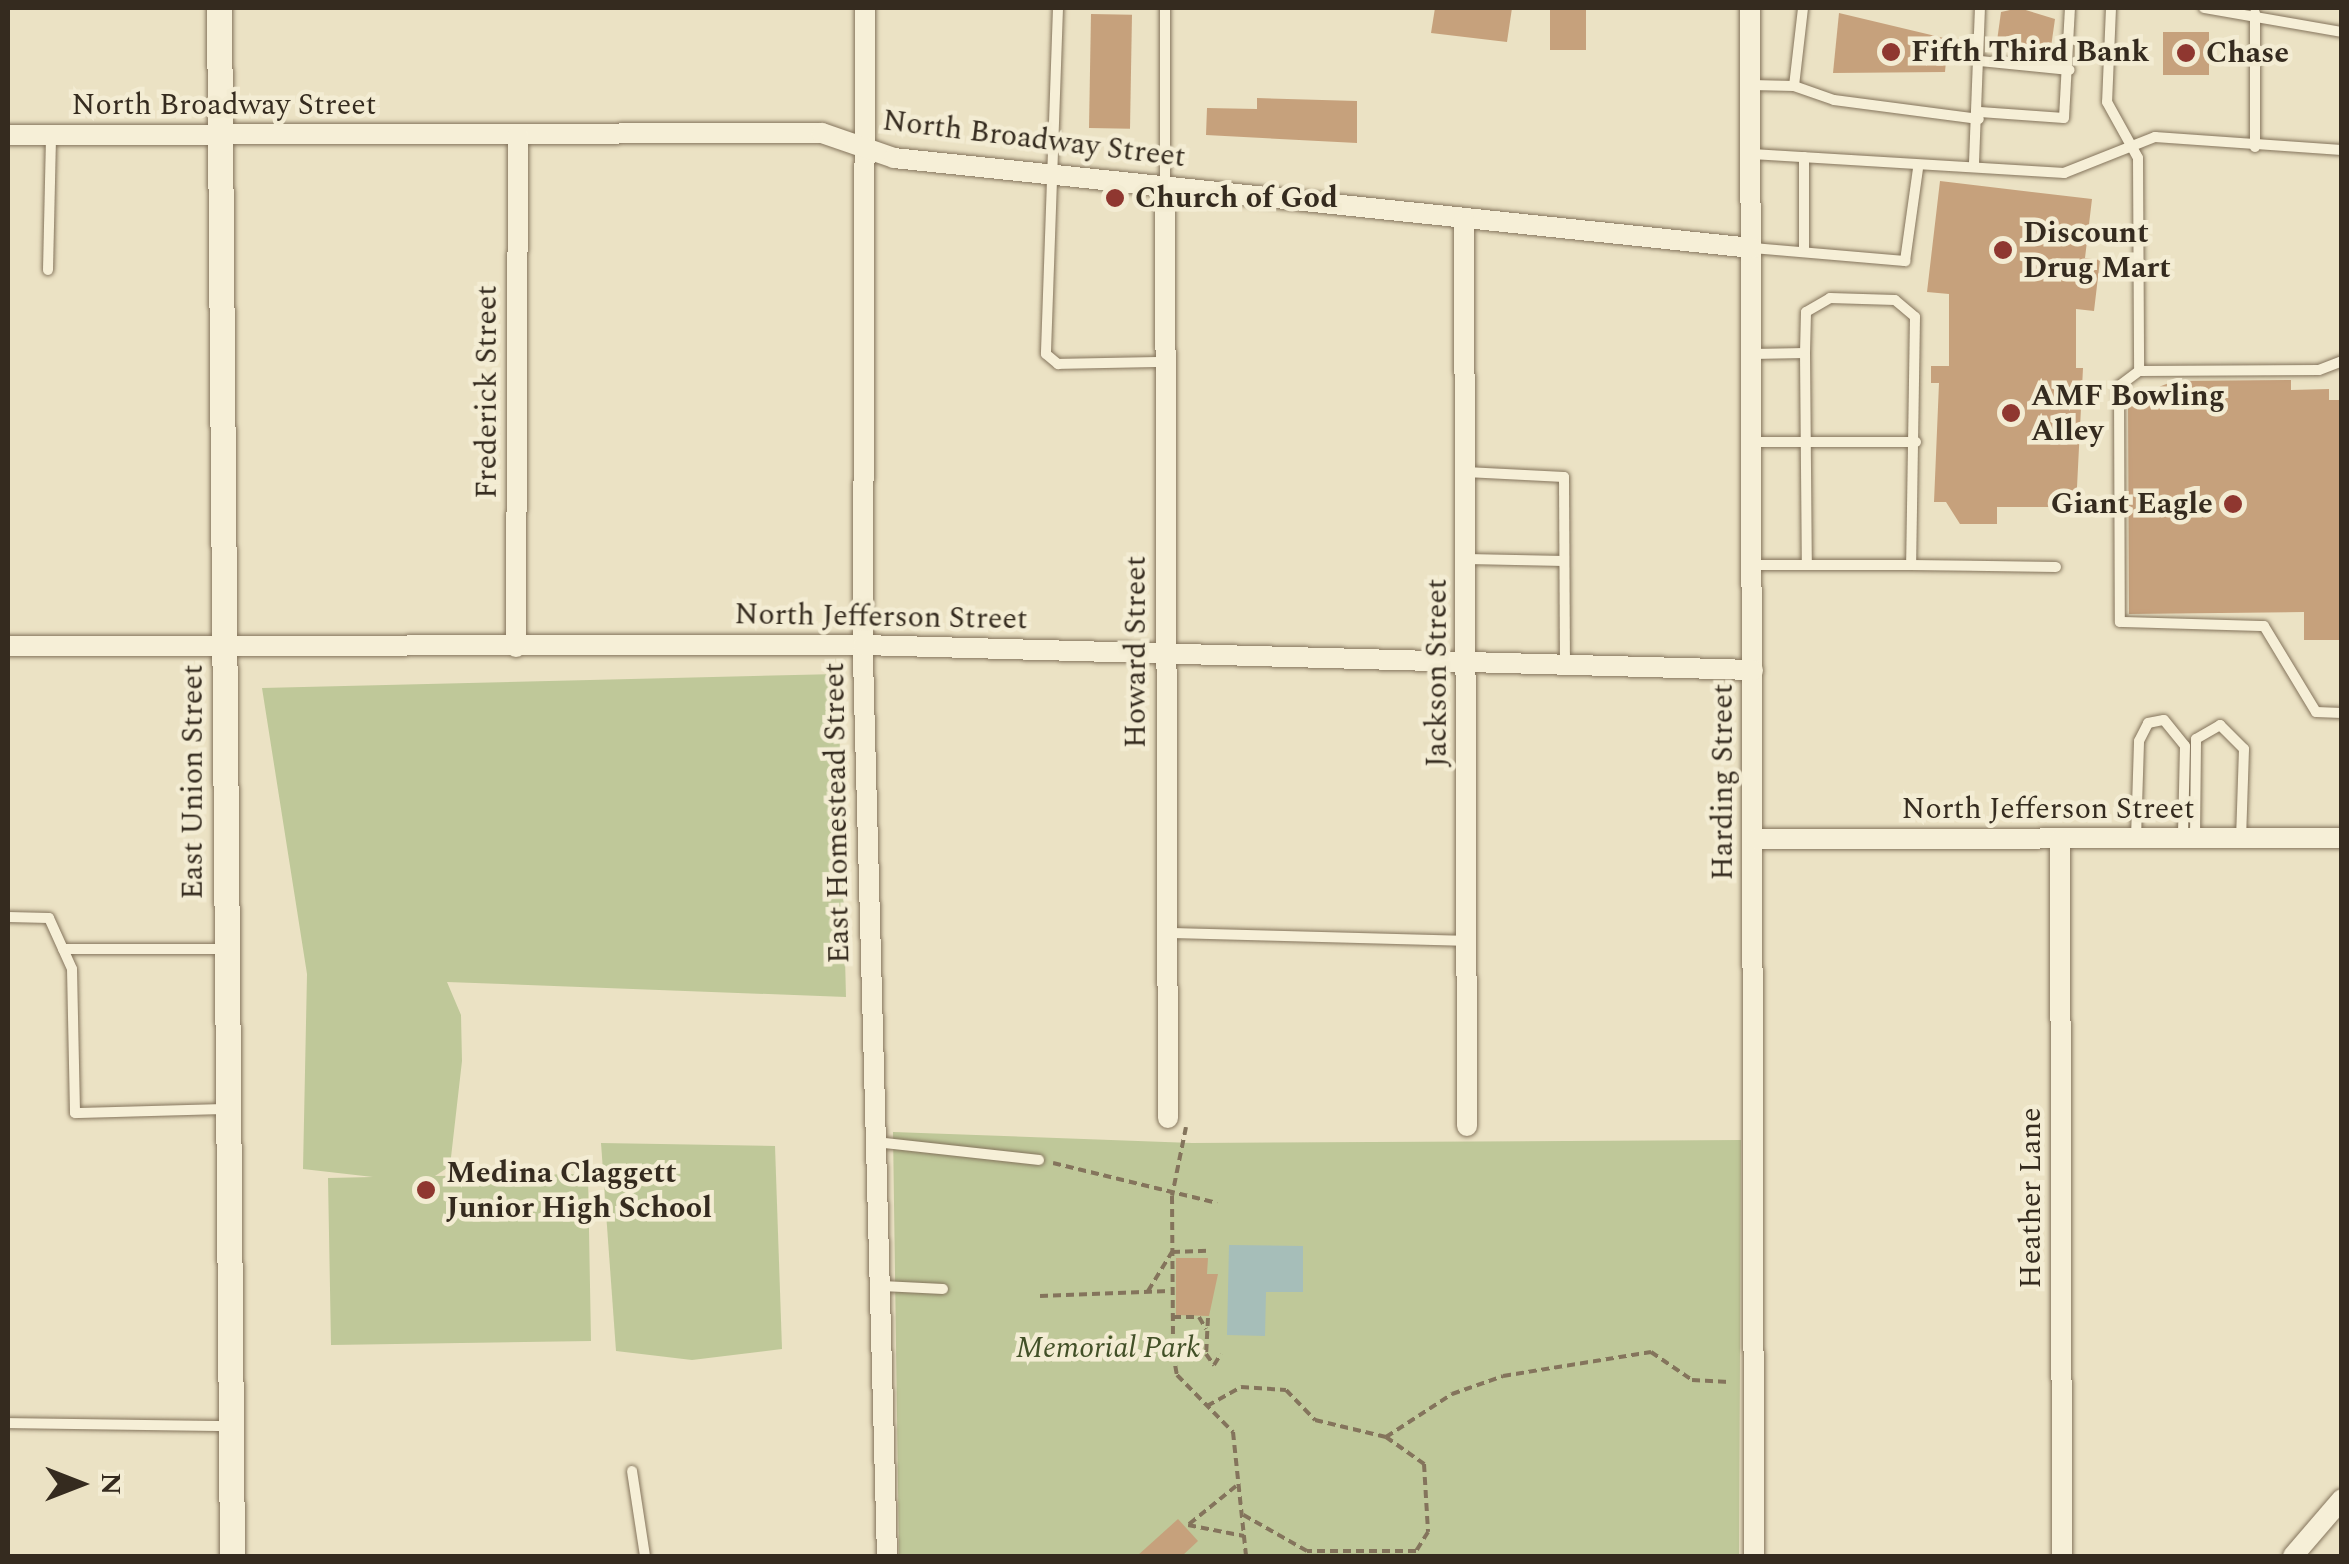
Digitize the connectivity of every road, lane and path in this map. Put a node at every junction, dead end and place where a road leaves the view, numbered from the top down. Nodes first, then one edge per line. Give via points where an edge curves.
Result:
1 (219, 8) edge
2 (865, 8) edge
3 (1058, 8) edge
4 (1165, 8) edge
5 (1750, 8) edge
6 (1803, 8) edge
7 (1980, 8) edge
8 (2070, 8) edge
9 (2112, 8) edge
10 (2204, 8) edge
11 (2255, 13) junction
12 (2342, 32) edge
13 (1980, 61) junction
14 (2070, 70) junction
15 (1752, 84) junction
16 (1794, 86) junction
17 (1980, 116) junction
18 (8, 135) edge
19 (51, 135) junction
20 (220, 135) junction
21 (518, 136) junction
22 (2130, 147) junction
23 (2255, 147) junction
24 (863, 148) junction
25 (2342, 150) edge
26 (1752, 154) junction
27 (1804, 158) junction
28 (1974, 163) junction
29 (1918, 169) junction
30 (1048, 174) junction
31 (1165, 186) junction
32 (1464, 219) junction
33 (1752, 248) junction
34 (1804, 252) junction
35 (48, 270) dead end
36 (1805, 353) junction
37 (1752, 354) junction
38 (2342, 361) edge
39 (1165, 362) junction
40 (2139, 372) junction
41 (1753, 442) junction
42 (1806, 442) junction
43 (1916, 442) junction
44 (1466, 472) junction
45 (1467, 560) junction
46 (1564, 560) junction
47 (1753, 564) junction
48 (1807, 565) junction
49 (1911, 565) junction
50 (2056, 567) dead end
51 (863, 645) junction
52 (8, 646) edge
53 (224, 646) junction
54 (516, 647) junction
55 (1165, 652) junction
56 (1466, 664) junction
57 (1566, 666) junction
58 (1753, 670) junction
59 (2342, 713) edge
60 (2136, 838) junction
61 (2189, 838) junction
62 (2241, 838) junction
63 (2342, 838) edge
64 (1754, 839) junction
65 (2060, 839) junction
66 (8, 917) edge
67 (1168, 933) junction
68 (1467, 942) junction
69 (63, 949) junction
70 (227, 949) junction
71 (228, 1109) junction
72 (1177, 1119) joint
73 (1467, 1126) dead end
74 (875, 1142) junction
75 (1039, 1160) joint
76 (1172, 1192) junction
77 (1217, 1203) dead end
78 (1208, 1251) dead end
79 (1172, 1252) junction
80 (882, 1286) junction
81 (944, 1289) dead end
82 (1148, 1291) junction
83 (1172, 1291) junction
84 (1040, 1296) dead end
85 (1172, 1317) junction
86 (1208, 1318) dead end
87 (1207, 1328) junction
88 (1220, 1354) dead end
89 (1729, 1382) dead end
90 (1207, 1406) junction
91 (8, 1423) edge
92 (230, 1426) junction
93 (1386, 1437) junction
94 (632, 1470) dead end
95 (1238, 1485) junction
96 (2342, 1499) edge
97 (1241, 1513) junction
98 (1244, 1536) junction
99 (232, 1556) edge
100 (645, 1556) edge
101 (887, 1556) edge
102 (1246, 1556) edge
103 (1754, 1556) edge
104 (2062, 1556) edge
105 (2292, 1556) edge

1 - 20 street, East Union Street
2 - 24 street, East Homestead Street
3 - 30 lane
4 - 31 lane
5 - 15 street, Harding Street
6 - 16 lane
7 - 13 lane
8 - 14 lane
9 - 22 lane via 2107,102
10 - 11 lane
11 - 12 lane
11 - 23 lane
13 - 14 lane
13 - 17 lane
14 - 17 lane via 2058,121
15 - 16 lane
15 - 26 street, Harding Street
16 - 17 lane via 1834,100
17 - 28 lane
18 - 19 street, North Broadway Street
19 - 20 street, North Broadway Street
19 - 35 lane
20 - 21 street, North Broadway Street
20 - 53 street, East Union Street
21 - 24 street, North Broadway Street via 822,133
21 - 54 street, Frederick Street
22 - 23 lane via 2196,137
22 - 28 lane via 2064,173
22 - 40 lane via 2138,158
23 - 25 lane
24 - 30 street, North Broadway Street
24 - 51 street, East Homestead Street
26 - 27 lane
26 - 33 street, Harding Street
27 - 29 lane
27 - 34 lane
28 - 29 lane
29 - 34 lane via 1906,261
30 - 31 street, North Broadway Street
30 - 39 lane via 1049,359
31 - 32 street, North Broadway Street
31 - 39 street, Howard Street
32 - 33 street, North Broadway Street
32 - 44 street, Jackson Street
33 - 34 lane
33 - 37 street, Harding Street
36 - 37 lane
36 - 42 lane
36 - 43 lane via 1806,312 1830,298 1895,300 1915,317
37 - 41 street, Harding Street
38 - 40 lane via 2319,370
39 - 55 street, Howard Street
40 - 59 lane via 2118,386 2120,622 2264,626 2316,712
41 - 42 lane
41 - 47 street, Harding Street
42 - 43 lane
42 - 48 lane
43 - 49 lane
44 - 45 street, Jackson Street
44 - 46 lane via 1564,476
45 - 46 lane
45 - 56 street, Jackson Street
46 - 57 lane
47 - 48 lane
47 - 58 street, Harding Street
48 - 49 lane
49 - 50 lane
51 - 54 street, North Jefferson Street
51 - 55 street, North Jefferson Street
51 - 74 street, East Homestead Street
52 - 53 street, North Jefferson Street
53 - 54 street, North Jefferson Street
53 - 70 street, East Union Street
55 - 56 street, North Jefferson Street
55 - 67 street, Howard Street
56 - 57 street, North Jefferson Street
56 - 68 street, Jackson Street
57 - 58 street, North Jefferson Street
58 - 64 street, Harding Street
60 - 61 street, North Jefferson Street
60 - 61 lane via 2139,742 2148,724 2164,720 2185,746
60 - 65 street, North Jefferson Street
61 - 62 street, North Jefferson Street
61 - 62 lane via 2196,739 2220,725 2244,749
62 - 63 street, North Jefferson Street
64 - 65 street, North Jefferson Street
64 - 103 street, Harding Street
65 - 104 street, Heather Lane
66 - 69 lane via 49,918
67 - 68 lane
67 - 72 street, Howard Street
68 - 73 street, Jackson Street
69 - 70 lane
69 - 71 lane via 72,969 75,1112
70 - 71 street, East Union Street
71 - 92 street, East Union Street
72 - 76 path
74 - 75 lane
74 - 80 street, East Homestead Street
75 - 76 path
76 - 77 path
76 - 79 path
78 - 79 path
79 - 82 path
79 - 83 path
80 - 81 lane
80 - 101 street, East Homestead Street
82 - 83 path
82 - 84 path
83 - 85 path
85 - 87 path via 1199,1317
85 - 90 path via 1177,1375
86 - 87 path
87 - 88 path via 1206,1354 1214,1365
89 - 93 path via 1692,1380 1651,1352 1503,1376 1452,1394
90 - 93 path via 1242,1386 1286,1390 1314,1420
90 - 95 path via 1233,1432
91 - 92 lane
92 - 99 street, East Union Street
93 - 97 path via 1424,1464 1428,1532 1416,1551 1307,1551
94 - 100 lane
95 - 97 path
95 - 98 path via 1188,1525
96 - 105 street
97 - 98 path
98 - 102 path

